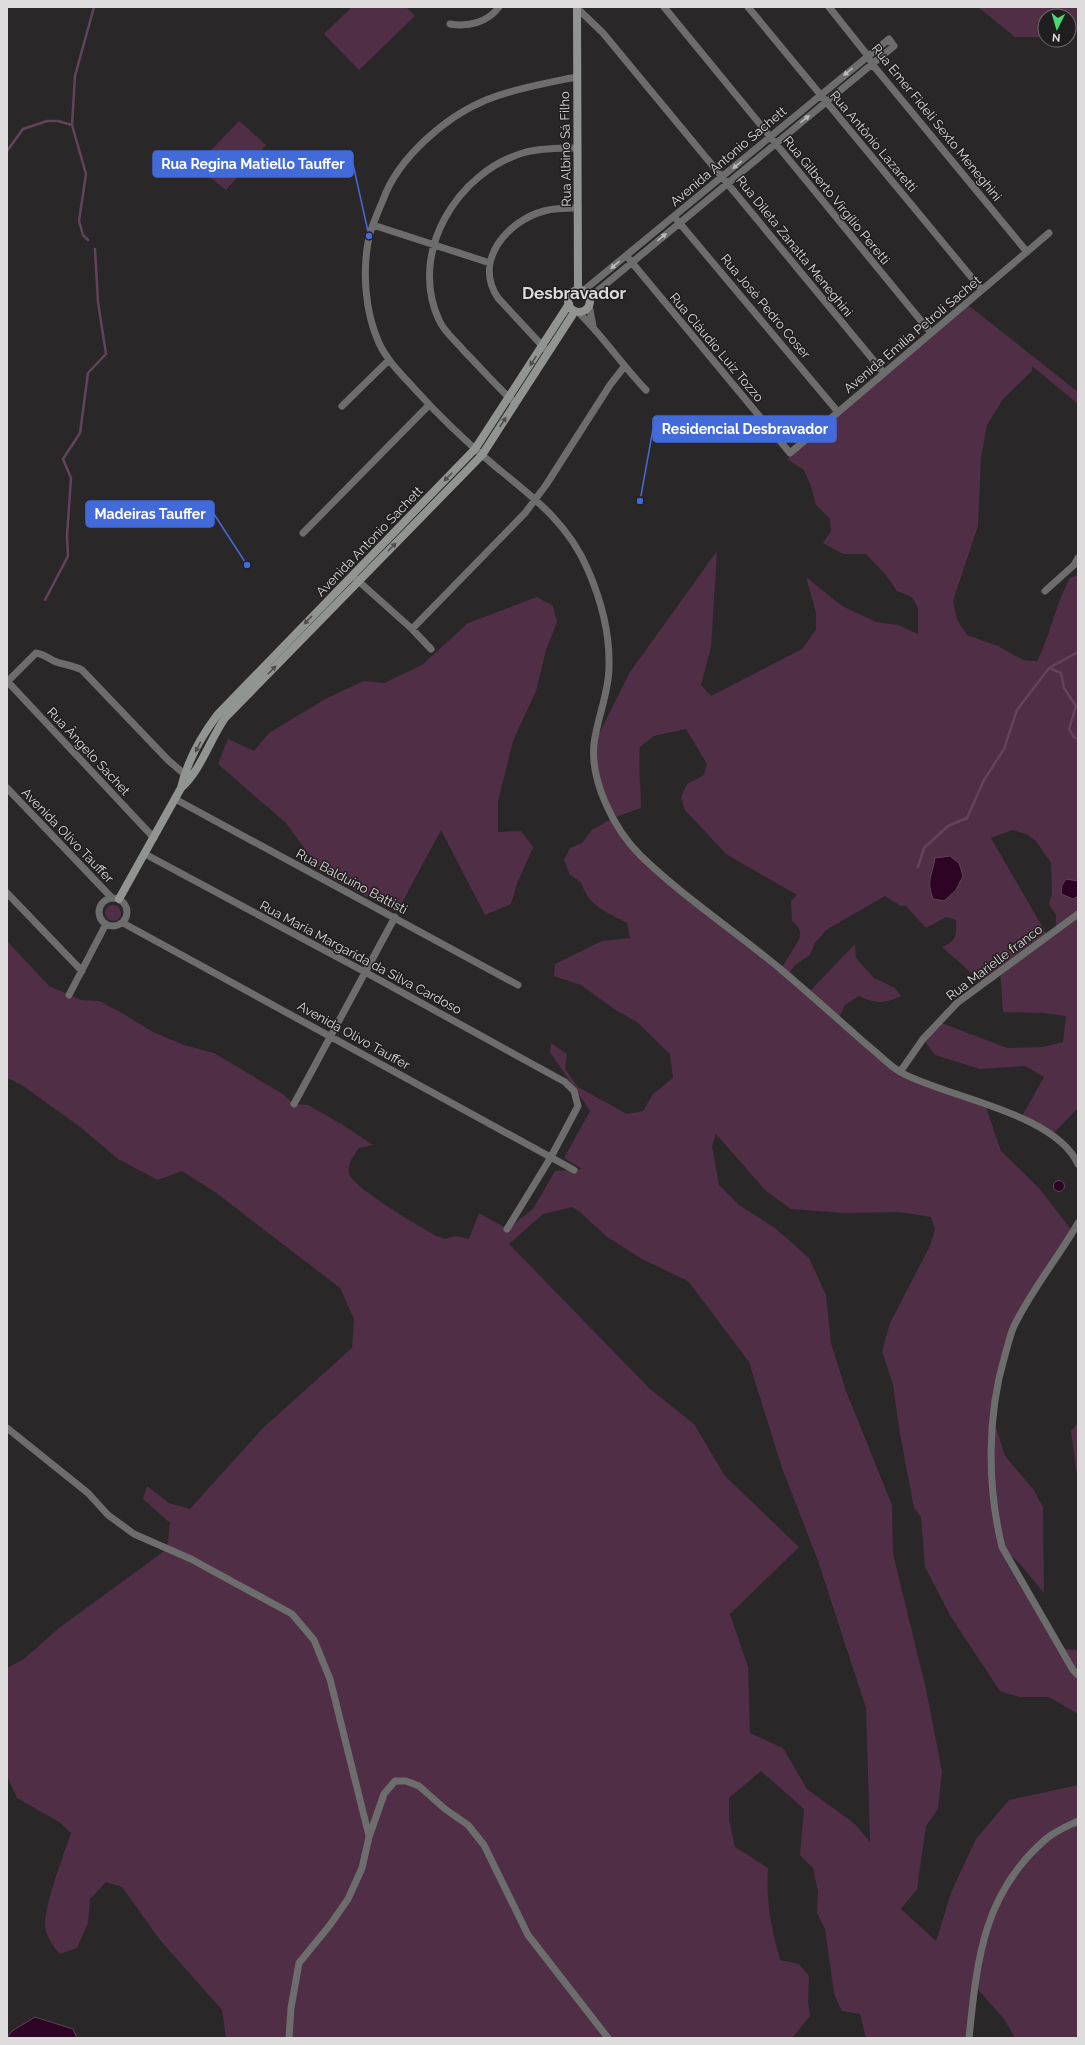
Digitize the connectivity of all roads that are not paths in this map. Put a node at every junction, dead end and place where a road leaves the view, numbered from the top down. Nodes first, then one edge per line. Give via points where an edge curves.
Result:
1 (498, 7) edge
2 (577, 7) edge
3 (664, 7) edge
4 (748, 7) edge
5 (829, 7) edge
6 (450, 24) dead end
7 (868, 56) junction
8 (872, 64) junction
9 (576, 77) junction
10 (820, 95) junction
11 (826, 102) junction
12 (770, 136) junction
13 (776, 144) junction
14 (577, 148) junction
15 (722, 177) junction
16 (727, 183) junction
17 (578, 208) junction
18 (674, 217) junction
19 (679, 223) junction
20 (373, 225) junction
21 (1049, 233) dead end
22 (434, 245) junction
23 (1028, 252) junction
24 (626, 256) junction
25 (632, 262) junction
26 (490, 263) junction
27 (982, 290) junction
28 (580, 291) junction
29 (589, 302) junction
30 (569, 304) junction
31 (576, 311) junction
32 (593, 327) junction
33 (931, 334) junction
34 (546, 349) junction
35 (389, 360) junction
36 (624, 367) junction
37 (884, 374) junction
38 (646, 390) dead end
39 (512, 400) junction
40 (429, 404) junction
41 (342, 406) dead end
42 (838, 412) junction
43 (475, 449) junction
44 (790, 453) joint
45 (482, 454) junction
46 (536, 499) junction
47 (303, 533) dead end
48 (369, 557) junction
49 (1078, 558) edge
50 (376, 563) junction
51 (355, 578) junction
52 (1045, 591) dead end
53 (320, 608) junction
54 (326, 614) junction
55 (412, 629) junction
56 (430, 649) dead end
57 (258, 678) junction
58 (7, 681) edge
59 (187, 777) junction
60 (8, 792) edge
61 (175, 799) junction
62 (154, 838) junction
63 (145, 854) junction
64 (7, 893) edge
65 (116, 898) junction
66 (1078, 914) edge
67 (395, 917) junction
68 (123, 923) junction
69 (106, 924) junction
70 (82, 971) junction
71 (365, 972) junction
72 (518, 985) dead end
73 (69, 995) dead end
74 (330, 1036) junction
75 (900, 1072) junction
76 (294, 1104) dead end
77 (1076, 1155) edge
78 (551, 1157) junction
79 (1078, 1164) edge
80 (574, 1170) dead end
81 (1078, 1223) edge
82 (507, 1229) dead end
83 (7, 1428) edge
84 (1078, 1675) edge
85 (1078, 1821) edge
86 (369, 1837) junction
87 (289, 2038) edge
88 (608, 2038) edge
89 (969, 2038) edge

1 - 6 street via 481,21 469,26
2 - 9 street, Rua Albino Sá Filho
2 - 15 street, Rua Dileta Zanatta Meneghini via 603,32
3 - 12 street, Rua Gilberto Virgílio Peretti
4 - 10 street, Rua Antônio Lazaretti
5 - 7 street, Rua Emer Fideli Sexto Meneghini
7 - 8 street, Rua Emer Fideli Sexto Meneghini
7 - 8 street, Avenida Antonio Sachett via 889,39 894,46
7 -> 10 street, Avenida Antonio Sachett
8 - 11 street, Avenida Antonio Sachett
8 - 23 street, Rua Emer Fideli Sexto Meneghini
9 - 14 street, Rua Albino Sá Filho
9 - 20 street via 486,100 460,113 421,144 400,168 385,193
10 - 11 street, Rua Antônio Lazaretti
10 - 12 street, Avenida Antonio Sachett
13 -> 11 street, Avenida Antonio Sachett
11 - 27 street, Rua Antônio Lazaretti
12 - 13 street, Rua Gilberto Virgílio Peretti
12 -> 15 street, Avenida Antonio Sachett
13 - 16 street, Avenida Antonio Sachett
13 - 33 street, Rua Gilberto Virgílio Peretti
14 - 17 street, Rua Albino Sá Filho
14 - 22 street via 526,152 492,167 460,196 447,215
15 - 16 street, Rua Dileta Zanatta Meneghini
15 - 18 street, Avenida Antonio Sachett
16 - 19 street, Avenida Antonio Sachett
16 - 37 street, Rua Dileta Zanatta Meneghini
17 - 26 street via 544,211 519,222 498,243
17 - 28 street, Rua Albino Sá Filho
18 - 19 street, Rua José Pedro Coser
18 - 24 street, Avenida Antonio Sachett
25 -> 19 street, Avenida Antonio Sachett
19 - 42 street, Rua José Pedro Coser
20 - 22 street
20 - 35 street via 368,247 366,293 372,325
21 - 23 street, Avenida Emília Petroli Sachet
22 - 26 street
22 - 39 street via 429,268 430,289 439,322
23 - 27 street, Avenida Emília Petroli Sachet
24 - 25 street, Rua Cláudio Luiz Tozzo
24 -> 28 street, Avenida Antonio Sachett
25 - 29 street, Avenida Antonio Sachett
25 - 44 street, Rua Cláudio Luiz Tozzo
26 - 34 street via 492,288 498,298
27 - 33 street, Avenida Emília Petroli Sachet
28 - 29 street
28 - 30 street via 571,294
29 - 31 street via 584,311
29 - 32 street
30 - 31 street
30 - 34 street, Avenida Antonio Sachett
31 - 32 street
31 - 34 street, Avenida Antonio Sachett
32 - 36 street
33 - 37 street, Avenida Emília Petroli Sachet
34 - 39 street, Avenida Antonio Sachett
35 - 40 street
35 - 41 street
36 - 38 street
36 - 46 street
37 - 42 street, Avenida Emília Petroli Sachet
39 - 43 street, Avenida Antonio Sachett
45 -> 39 street, Avenida Antonio Sachett
40 - 43 street
40 - 47 street
42 - 44 street, Avenida Emília Petroli Sachet
43 - 45 street
43 -> 48 street, Avenida Antonio Sachett
45 - 46 street
50 -> 45 street, Avenida Antonio Sachett
46 - 55 street
46 - 75 street via 564,527 584,560 596,590 606,630 609,670 594,744 593,770 622,834 640,855 664,876 781,970
48 - 50 street
48 - 51 street, Avenida Antonio Sachett
49 - 52 street via 1074,565
50 - 51 street, Avenida Antonio Sachett
51 - 53 street, Avenida Antonio Sachett
51 - 54 street, Avenida Antonio Sachett
51 - 55 street
53 - 54 street
53 -> 57 street, Avenida Antonio Sachett
57 -> 54 street, Avenida Antonio Sachett
55 - 56 street
57 - 59 street, Avenida Antonio Sachett via 225,718
58 - 59 street via 36,653 82,670
58 - 62 street, Rua Ângelo Sachet
59 - 61 street, Avenida Antonio Sachett
60 - 65 street, Avenida Olivo Tauffer
61 - 62 street, Avenida Antonio Sachett
61 - 67 street, Rua Balduíno Battisti
62 - 63 street, Avenida Antonio Sachett
63 - 65 street, Avenida Antonio Sachett
63 - 71 street, Rua Maria Margarida da Silva Cardoso
64 - 70 street
65 - 68 street via 124,902 128,912
65 - 69 street via 102,904 99,909
66 - 75 street, Rua Marielle franco via 957,1003 923,1040
67 - 71 street
67 - 72 street, Rua Balduíno Battisti
68 - 69 street via 115,926
68 - 74 street, Avenida Olivo Tauffer
69 - 70 street
70 - 73 street
71 - 74 street
71 - 78 street, Rua Maria Margarida da Silva Cardoso via 565,1082 574,1091 578,1106
74 - 76 street
74 - 78 street, Avenida Olivo Tauffer
75 - 77 street via 1021,1118 1052,1135
77 - 79 street
78 - 80 street, Avenida Olivo Tauffer
78 - 82 street
81 - 84 street via 1028,1298 1013,1328 1001,1368 992,1418 992,1477 997,1527 1002,1547
83 - 86 street via 88,1493 108,1515 134,1534 191,1559 292,1614 314,1640 330,1679
85 - 89 street via 1047,1838 1014,1870 994,1905 974,1985
86 - 87 street via 362,1868 348,1899 298,1963
86 - 88 street via 384,1794 395,1781 406,1781 419,1786 468,1825 484,1845 528,1935

